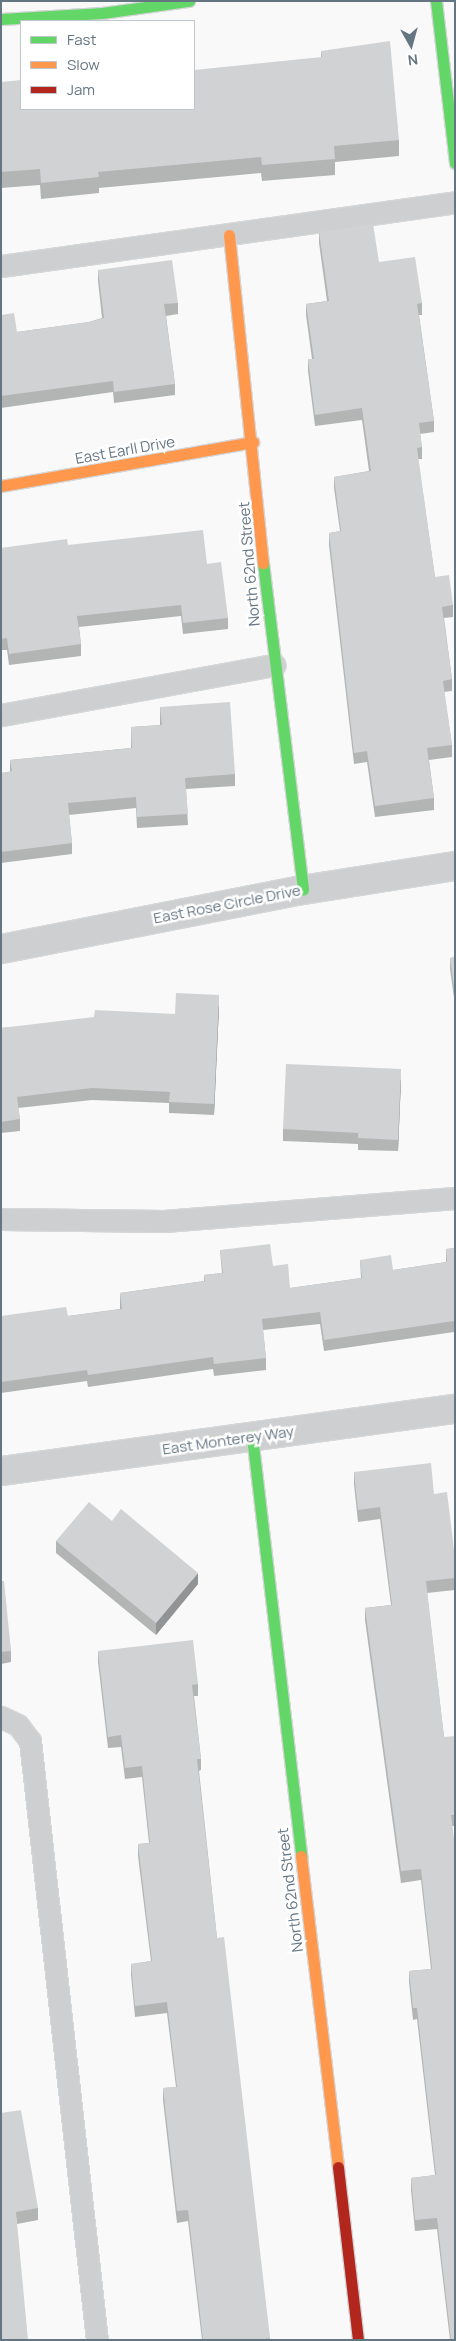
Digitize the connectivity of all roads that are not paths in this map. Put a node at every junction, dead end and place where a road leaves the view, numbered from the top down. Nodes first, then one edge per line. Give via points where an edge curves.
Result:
1 (436, 1) edge
2 (186, 2) edge
3 (1, 19) edge
4 (455, 163) edge
5 (455, 202) edge
6 (230, 235) junction
7 (1, 266) edge
8 (253, 442) junction
9 (1, 486) edge
10 (274, 665) junction
11 (1, 715) edge
12 (455, 866) edge
13 (303, 890) junction
14 (1, 949) edge
15 (455, 1198) edge
16 (1, 1219) edge
17 (455, 1410) edge
18 (252, 1436) junction
19 (1, 1471) edge
20 (1, 1717) edge
21 (97, 2340) edge
22 (358, 2340) edge

1 - 4 street
2 - 3 street via 102,13
5 - 6 lane
6 - 7 lane
6 - 8 street, North 62nd Street
8 - 9 street, East Earll Drive
8 - 10 street, North 62nd Street
10 - 11 lane
10 - 13 street, North 62nd Street
12 - 13 street, East Rose Circle Drive
13 - 14 street, East Rose Circle Drive
15 - 16 lane via 164,1221
17 - 18 street, East Monterey Way
18 - 19 street, East Monterey Way
18 - 22 street, North 62nd Street
20 - 21 lane via 18,1725 30,1741

